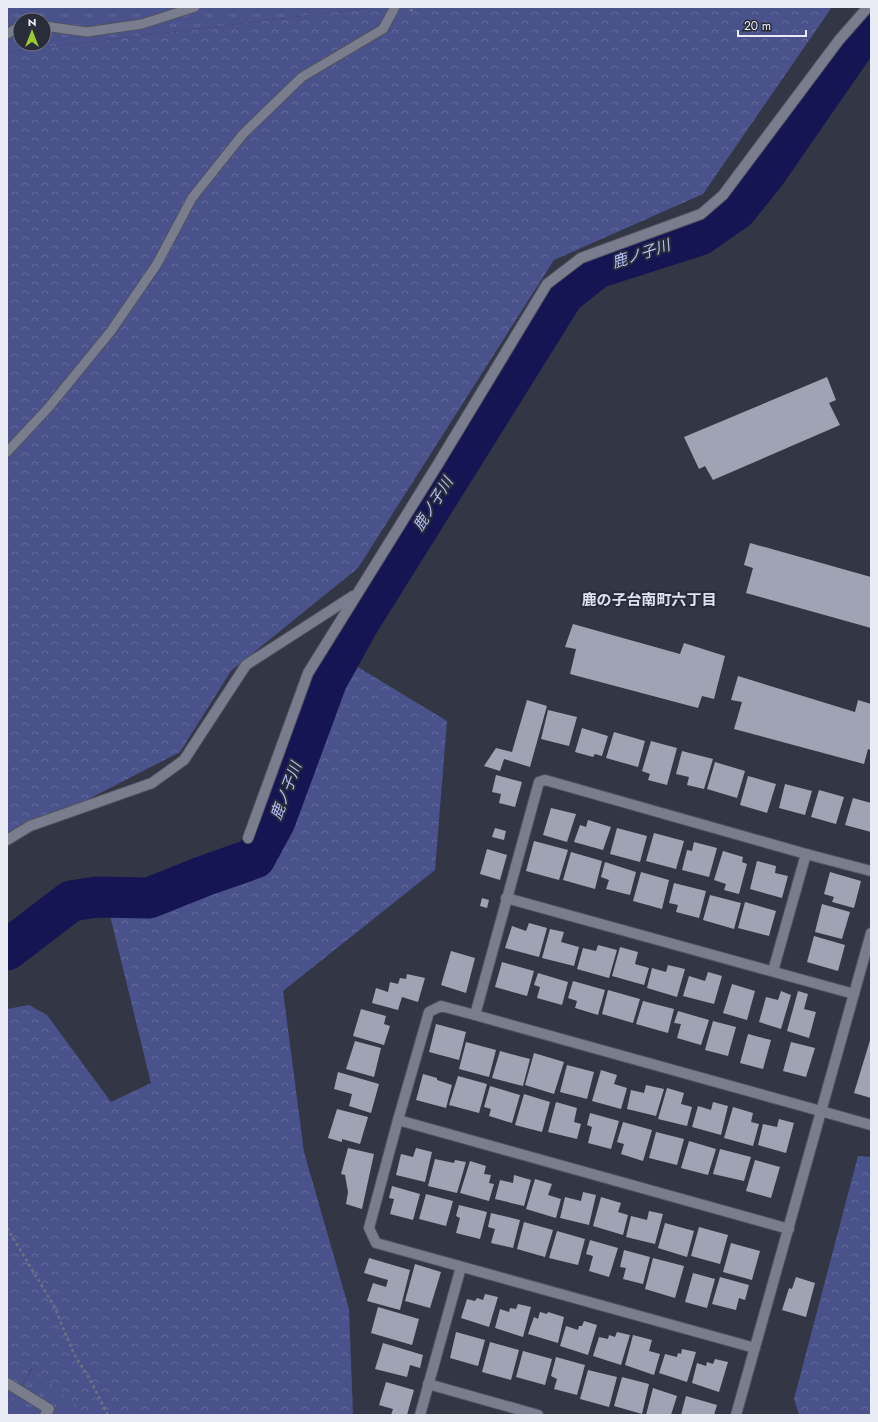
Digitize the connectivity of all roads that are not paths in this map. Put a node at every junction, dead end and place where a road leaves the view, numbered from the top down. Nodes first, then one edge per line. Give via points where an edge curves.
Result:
1 (195, 7) edge
2 (395, 7) edge
3 (868, 7) edge
4 (52, 27) edge
5 (7, 452) edge
6 (356, 594) junction
7 (248, 838) dead end
8 (7, 840) edge
9 (806, 854) junction
10 (871, 871) edge
11 (506, 898) junction
12 (871, 933) edge
13 (773, 972) junction
14 (854, 994) junction
15 (475, 1015) junction
16 (821, 1113) junction
17 (398, 1120) junction
18 (871, 1125) edge
19 (789, 1229) junction
20 (460, 1267) junction
21 (755, 1348) junction
22 (7, 1382) edge
23 (428, 1384) junction
24 (45, 1415) edge
25 (420, 1415) edge
26 (538, 1415) edge
27 (736, 1415) edge

1 - 4 lane via 142,24 87,32
2 - 5 lane via 383,29 302,77 243,134 192,198 157,264 111,331 49,407
3 - 6 street via 838,40 723,195 701,214 581,258 547,284
6 - 7 street via 308,673
6 - 8 street via 246,665 184,760 152,783 30,826
9 - 10 street
9 - 11 street via 545,780 539,782
9 - 13 street
11 - 13 street
11 - 15 street
12 - 14 street
13 - 14 street
14 - 16 street
15 - 16 street
15 - 17 street via 441,1006 429,1012
16 - 18 street
16 - 19 street
17 - 19 street
17 - 20 street via 368,1228 376,1243
19 - 21 street
20 - 21 street
20 - 23 street
21 - 27 street
22 - 24 street via 49,1409
23 - 25 street
23 - 26 street

